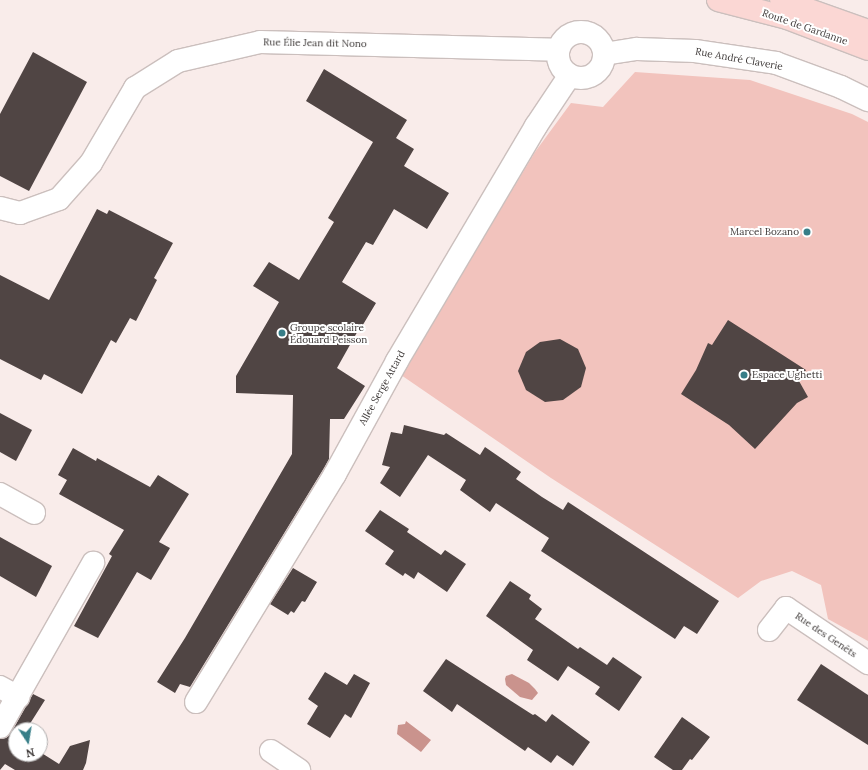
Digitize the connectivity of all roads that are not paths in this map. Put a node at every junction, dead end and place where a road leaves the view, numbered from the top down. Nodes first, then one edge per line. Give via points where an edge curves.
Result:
1 (718, 0) edge
2 (780, 0) edge
3 (868, 31) edge
4 (868, 49) edge
5 (558, 50) junction
6 (604, 54) junction
7 (570, 76) junction
8 (868, 100) edge
9 (0, 208) edge
10 (0, 494) edge
11 (34, 513) dead end
12 (93, 563) dead end
13 (769, 630) dead end
14 (868, 663) edge
15 (9, 692) edge
16 (196, 702) dead end
17 (0, 727) edge
18 (271, 751) dead end
19 (299, 770) edge

1 - 4 main road, Route de Gardanne via 787,18
2 - 3 main road, Route de Gardanne
5 - 6 street via 564,40 572,34 583,32 593,35 601,43
5 - 7 street via 560,64
5 - 9 street, Rue Élie Jean dit Nono via 260,42 178,61 135,88 91,163 59,199 20,213
6 - 7 street via 599,70 591,76
6 - 8 street, Rue André Claverie via 637,49 695,51 776,64 841,87
7 - 16 street, Allée Serge Attard via 536,126 397,361 335,474
10 - 11 street
12 - 15 street
13 - 14 street, Rue des Genêts via 786,608
15 - 17 street
18 - 19 street

